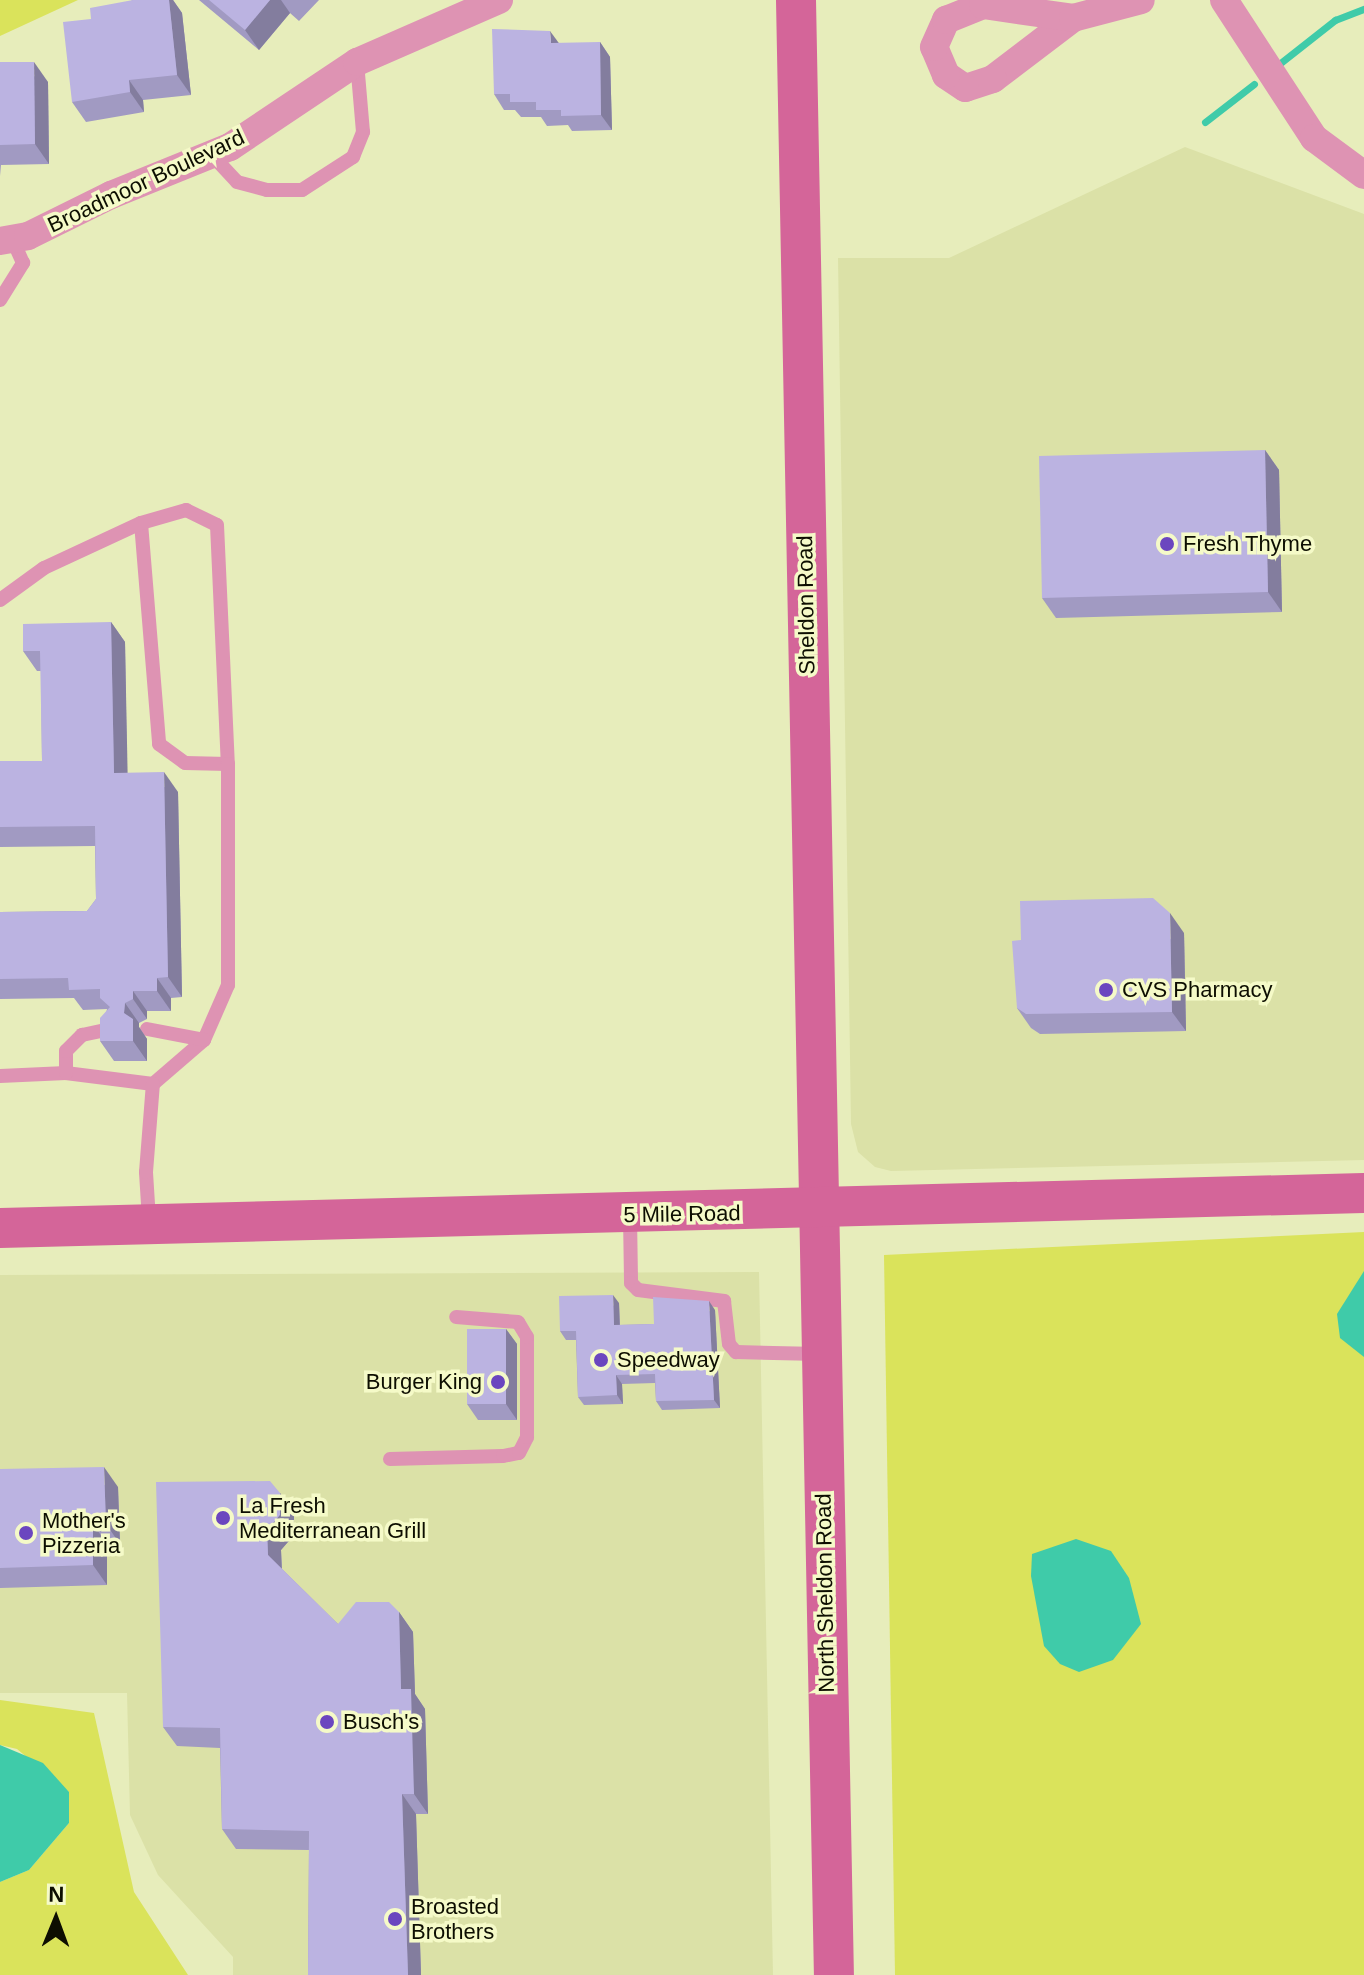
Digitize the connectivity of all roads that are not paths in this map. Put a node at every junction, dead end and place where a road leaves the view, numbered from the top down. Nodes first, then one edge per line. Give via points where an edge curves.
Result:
1 (499, 0) edge
2 (796, 0) edge
3 (1141, 0) edge
4 (1224, 0) edge
5 (1073, 18) dead end
6 (357, 62) junction
7 (211, 154) junction
8 (1364, 175) edge
9 (6, 240) edge
10 (0, 300) edge
11 (141, 523) junction
12 (0, 600) edge
13 (228, 764) junction
14 (114, 1028) edge
15 (147, 1029) dead end
16 (204, 1040) junction
17 (66, 1073) junction
18 (0, 1076) edge
19 (153, 1084) junction
20 (1364, 1193) edge
21 (816, 1210) junction
22 (630, 1215) junction
23 (150, 1224) junction
24 (0, 1228) edge
25 (456, 1317) dead end
26 (820, 1354) junction
27 (390, 1459) dead end
28 (834, 1975) edge

1 - 6 street, Broadmoor Boulevard
2 - 21 main road, Sheldon Road
3 - 5 street
4 - 8 street via 1314,138
6 - 7 street, Broadmoor Boulevard via 230,147
6 - 7 lane via 363,132 353,157 302,190 237,182
7 - 9 street, Broadmoor Boulevard
9 - 10 lane via 23,263
11 - 12 lane via 44,568
11 - 13 lane via 159,744 185,763
11 - 13 lane via 186,510 217,525
13 - 16 lane via 228,985
14 - 17 lane via 82,1035 66,1051
15 - 16 lane
16 - 19 lane
17 - 18 lane
17 - 19 lane
19 - 23 lane via 146,1172
20 - 21 main road, 5 Mile Road
21 - 22 main road, 5 Mile Road
21 - 26 main road, North Sheldon Road
22 - 23 main road, 5 Mile Road
22 - 26 lane via 631,1283 638,1290 724,1301 729,1344 736,1352
23 - 24 main road, 5 Mile Road
25 - 27 lane via 518,1322 527,1337 527,1437 519,1453 503,1456
26 - 28 main road, North Sheldon Road

